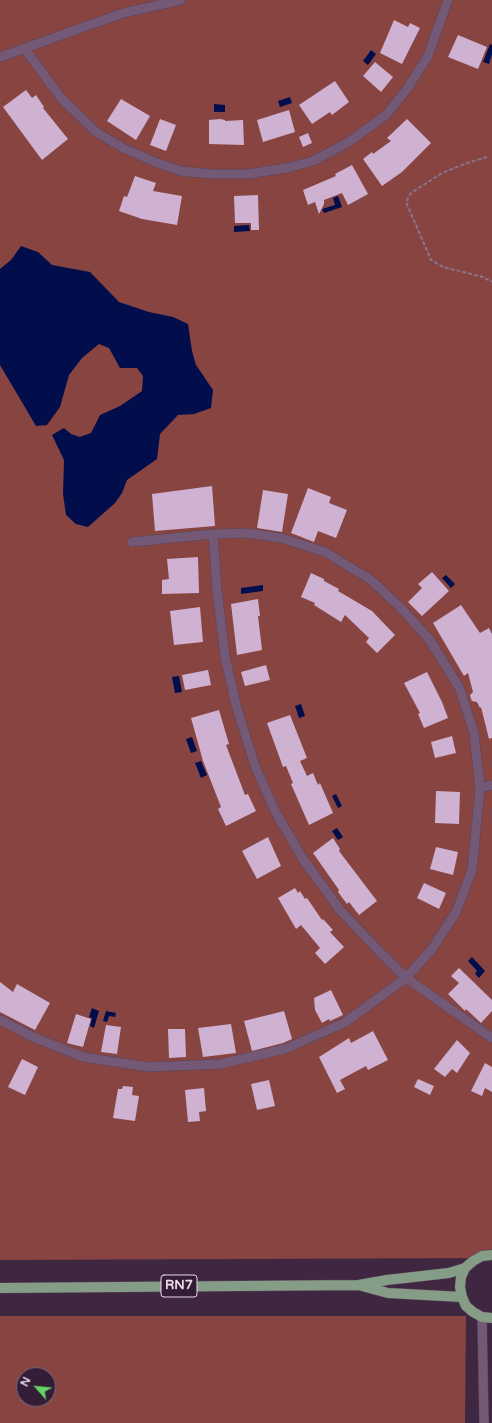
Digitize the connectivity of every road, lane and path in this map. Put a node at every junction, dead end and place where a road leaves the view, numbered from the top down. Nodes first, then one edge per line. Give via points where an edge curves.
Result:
1 (181, 0) edge
2 (448, 0) edge
3 (24, 48) junction
4 (0, 57) edge
5 (487, 157) dead end
6 (492, 282) edge
7 (213, 534) junction
8 (132, 542) dead end
9 (492, 785) edge
10 (480, 788) junction
11 (406, 978) junction
12 (0, 1020) edge
13 (492, 1038) edge
14 (492, 1255) edge
15 (465, 1268) junction
16 (359, 1285) junction
17 (0, 1288) edge
18 (462, 1298) junction
19 (487, 1317) edge
20 (484, 1423) edge

1 - 3 street via 123,13
2 - 3 street via 428,56 407,89 386,115 347,143 313,161 248,174 181,171 123,148 96,132 61,98
3 - 4 street
5 - 6 path via 442,173 411,194 406,202 431,260 443,267 483,277
7 - 8 street
7 - 10 street via 246,533 281,538 324,552 371,580 401,608 429,639 459,687 474,733
7 - 11 street via 225,656 236,705 255,766 276,813 302,859 340,910
9 - 10 street
10 - 11 street via 472,870 456,912 432,949
11 - 12 street via 344,1022 285,1049 220,1064 148,1067 84,1058
11 - 13 street
14 - 15 main road, RN7 via 482,1256
15 - 16 main road, RN7 via 449,1273
15 - 18 main road via 461,1277
16 - 17 main road, RN7
16 - 18 main road, RN7 via 388,1293
18 - 19 main road via 470,1309
19 - 20 street

